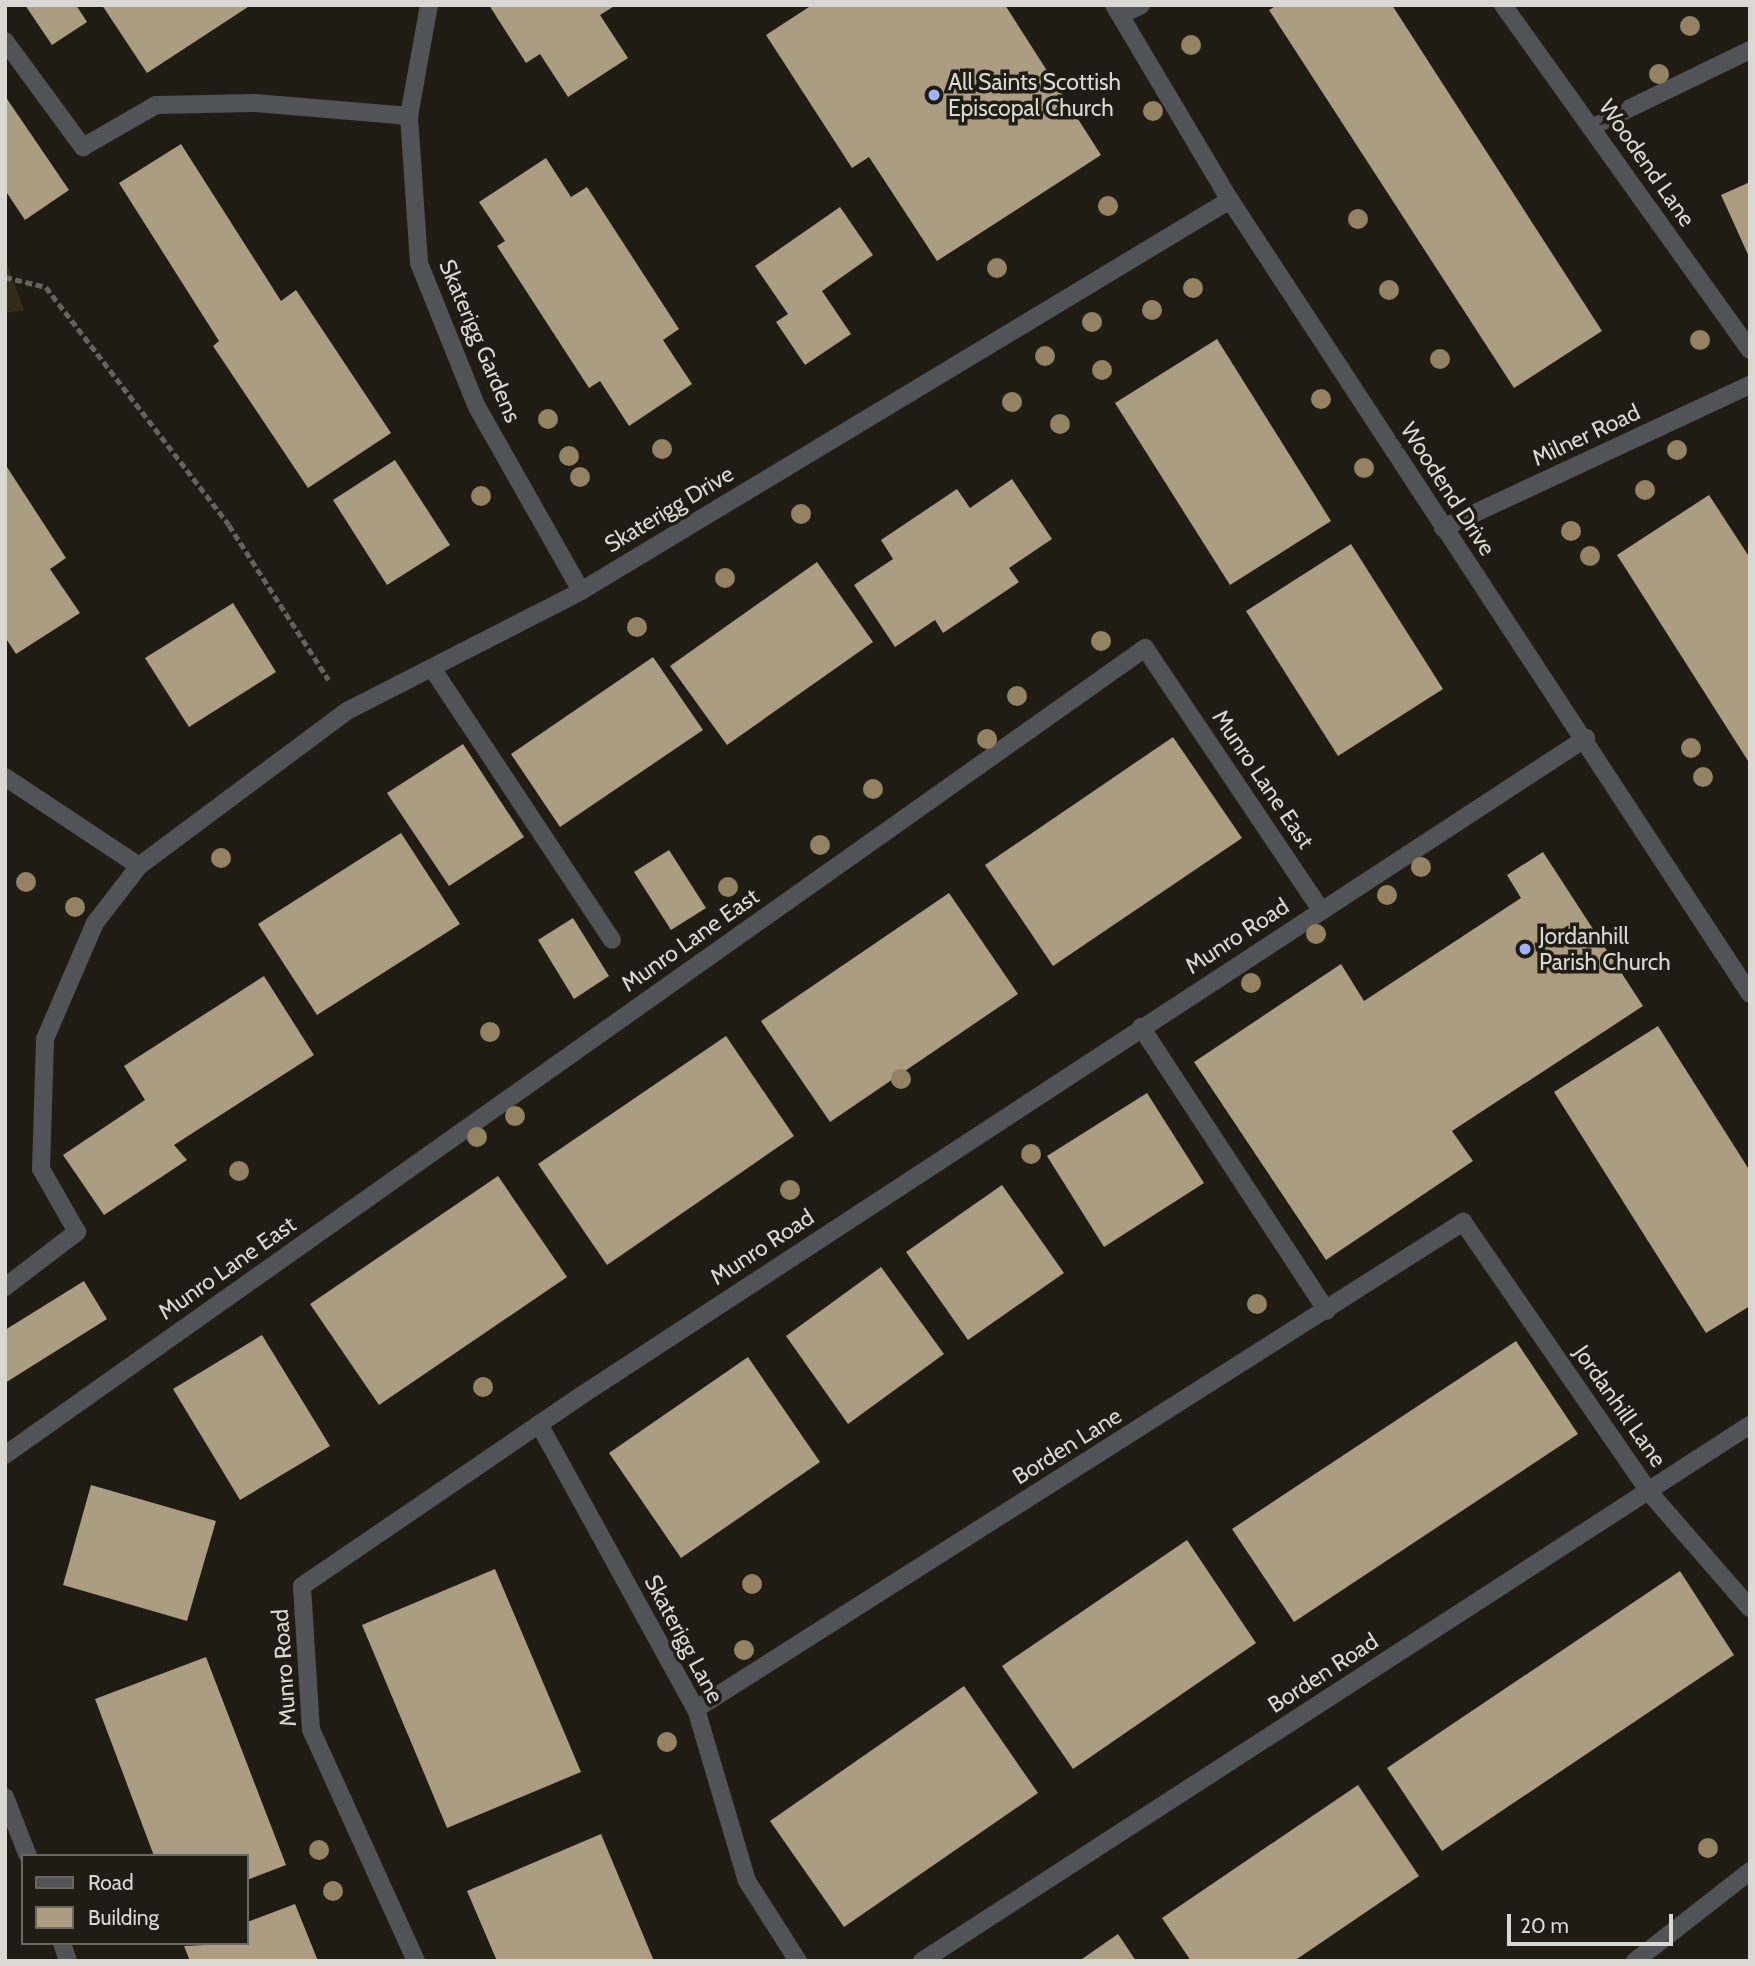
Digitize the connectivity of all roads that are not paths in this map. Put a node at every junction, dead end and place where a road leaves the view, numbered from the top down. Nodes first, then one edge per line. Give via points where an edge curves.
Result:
1 (429, 5) edge
2 (1141, 5) edge
3 (1503, 5) edge
4 (1117, 10) edge
5 (5, 41) edge
6 (1750, 50) edge
7 (410, 116) junction
8 (1591, 127) junction
9 (1230, 200) junction
10 (1750, 350) edge
11 (1750, 385) edge
12 (1443, 528) junction
13 (581, 591) junction
14 (432, 668) junction
15 (1586, 738) junction
16 (5, 777) edge
17 (139, 866) junction
18 (1322, 911) junction
19 (612, 940) dead end
20 (1750, 994) edge
21 (1141, 1027) junction
22 (1463, 1222) joint
23 (5, 1287) edge
24 (1327, 1311) junction
25 (539, 1424) junction
26 (1750, 1425) edge
27 (5, 1455) edge
28 (1649, 1492) junction
29 (1750, 1608) edge
30 (696, 1709) junction
31 (5, 1797) edge
32 (27, 1854) edge
33 (1750, 1871) edge
34 (416, 1961) edge
35 (798, 1961) edge
36 (922, 1961) edge
37 (1635, 1961) edge

1 - 7 street, Skaterigg Gardens
2 - 4 street
3 - 8 street, Woodend Lane
4 - 9 street, Woodend Drive
5 - 7 street via 83,147 156,105 255,103
6 - 8 street
7 - 13 street, Skaterigg Gardens via 419,263 477,407
8 - 10 street, Woodend Lane
9 - 12 street, Woodend Drive
9 - 13 street, Skaterigg Drive
11 - 12 street, Milner Road
12 - 15 street, Woodend Drive
13 - 14 street, Skaterigg Drive
14 - 17 street, Skaterigg Drive via 347,711
14 - 19 street
15 - 18 street, Munro Road
15 - 20 street, Woodend Drive
16 - 17 street
17 - 23 street, Skaterigg Drive via 95,923 45,1039 41,1169 76,1232
18 - 21 street, Munro Road
18 - 27 street, Munro Lane East via 1145,648
21 - 24 street
21 - 25 street, Munro Road
22 - 24 street, Borden Lane
22 - 28 street, Jordanhill Lane
24 - 30 street, Borden Lane
25 - 30 street, Skaterigg Lane
25 - 34 street, Munro Road via 302,1586 311,1730
26 - 28 street, Borden Road
28 - 29 street, Jordanhill Lane
28 - 36 street, Borden Road
30 - 35 street, Skaterigg Lane via 747,1881
31 - 32 street
33 - 37 street

